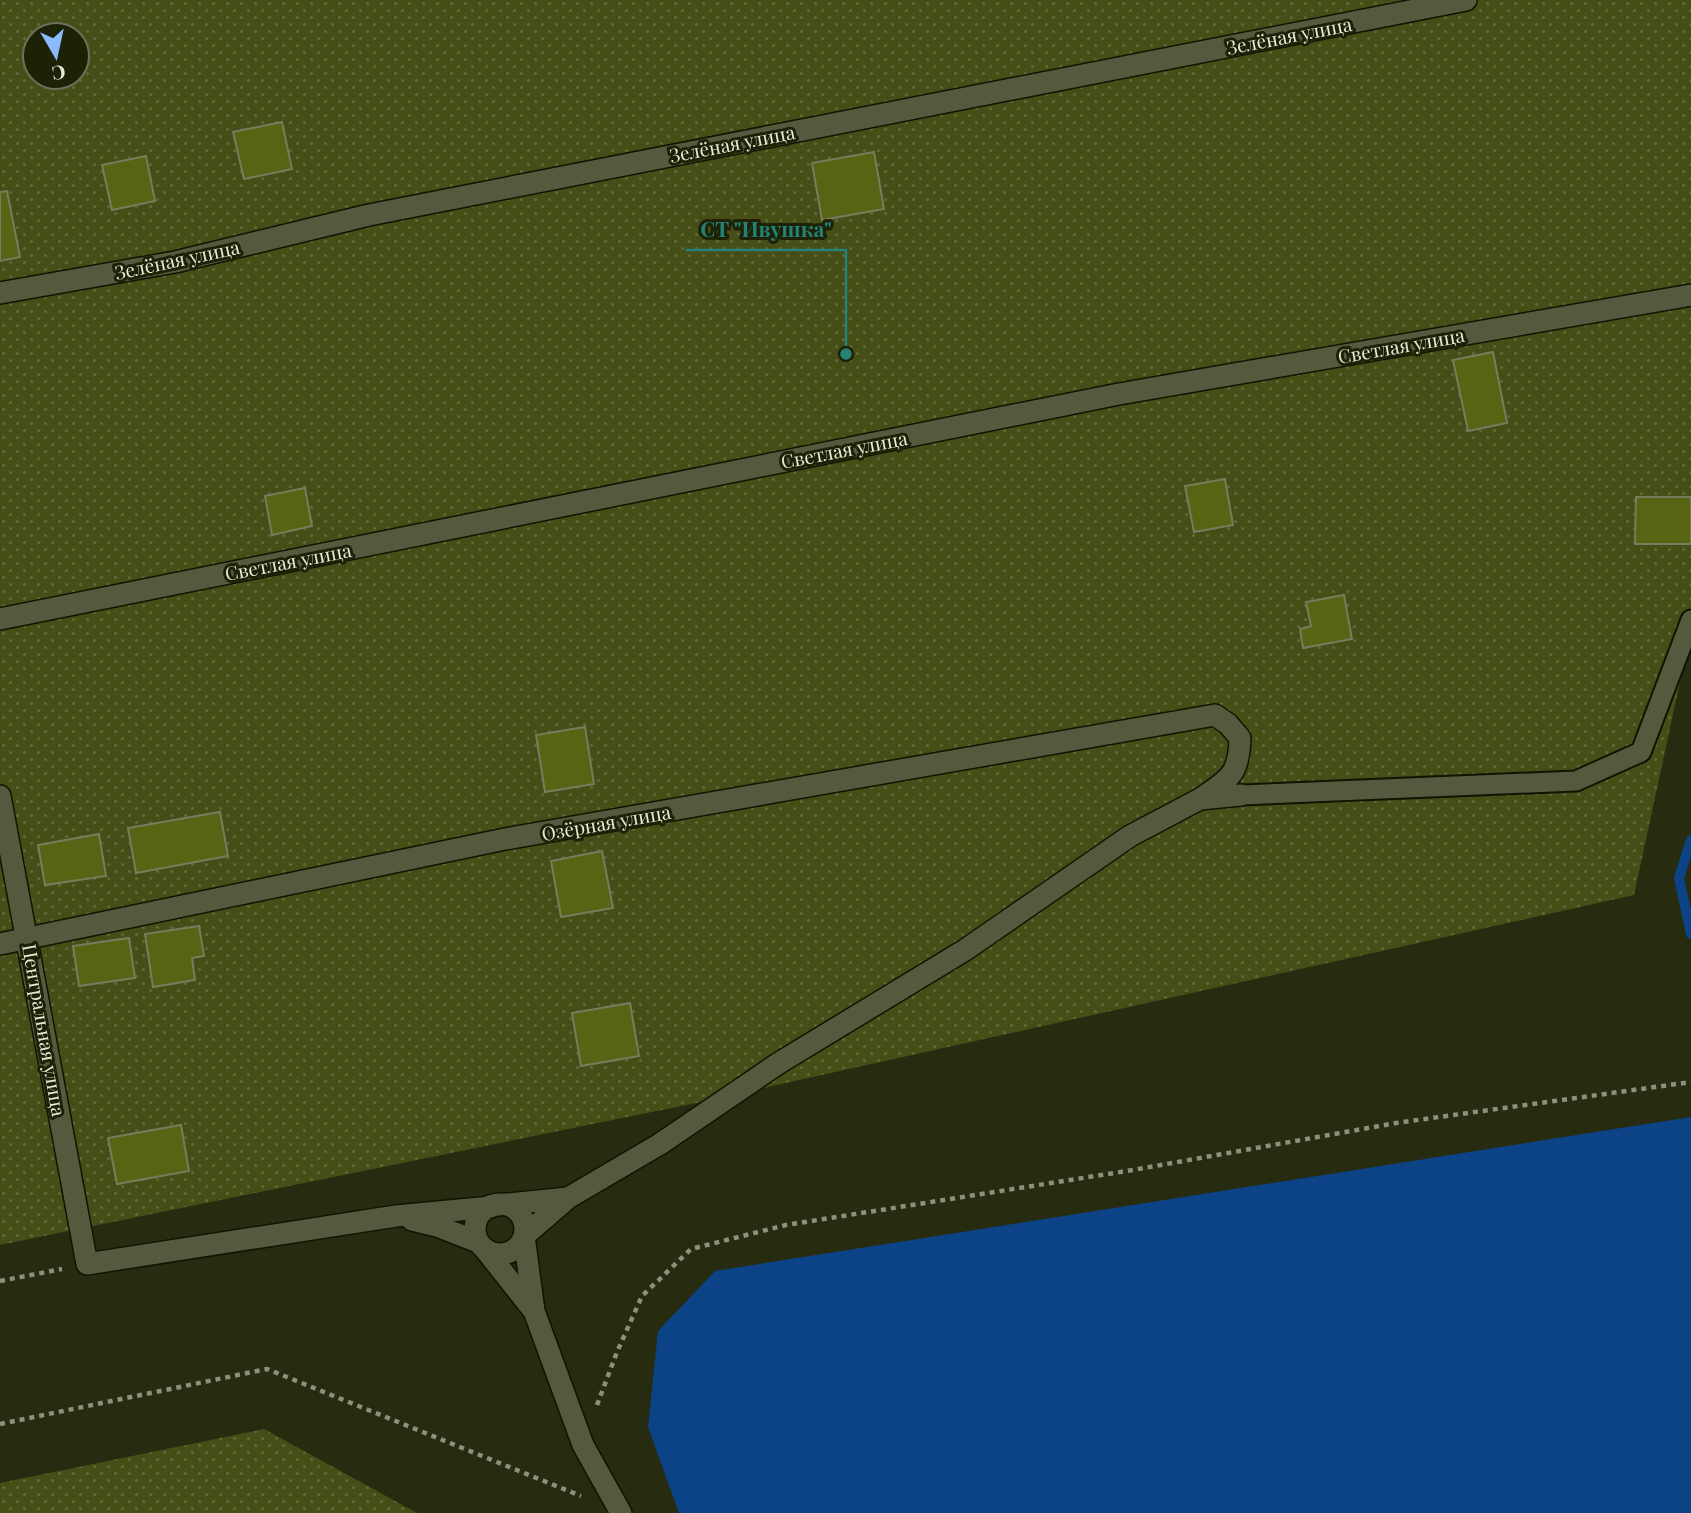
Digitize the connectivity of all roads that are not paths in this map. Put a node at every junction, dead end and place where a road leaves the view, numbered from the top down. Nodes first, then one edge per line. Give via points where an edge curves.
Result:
1 (1466, 0) edge
2 (0, 293) edge
3 (1691, 295) edge
4 (0, 619) edge
5 (1691, 620) edge
6 (1241, 794) joint
7 (0, 796) edge
8 (1200, 799) junction
9 (28, 939) junction
10 (0, 944) edge
11 (568, 1198) junction
12 (494, 1206) junction
13 (396, 1216) junction
14 (524, 1236) junction
15 (481, 1245) junction
16 (534, 1311) junction
17 (620, 1513) edge

1 - 2 street, Зелёная улица via 369,215 175,262
3 - 4 street, Светлая улица via 1119,394
5 - 6 lane via 1641,752 1576,781
6 - 8 street
7 - 9 street, Центральная улица
8 - 9 street, Озёрная улица via 1230,779 1239,757 1240,738 1215,716 505,839
8 - 11 street via 1130,836 965,950
9 - 10 street, Озёрная улица
9 - 13 street, Центральная улица via 87,1264
11 - 12 street
11 - 14 street
12 - 13 street
12 - 14 street via 506,1205 519,1213
12 - 15 street via 476,1225
13 - 15 street via 437,1226
14 - 15 street via 508,1253 491,1253
14 - 16 street
15 - 16 street
16 - 17 street via 583,1444

